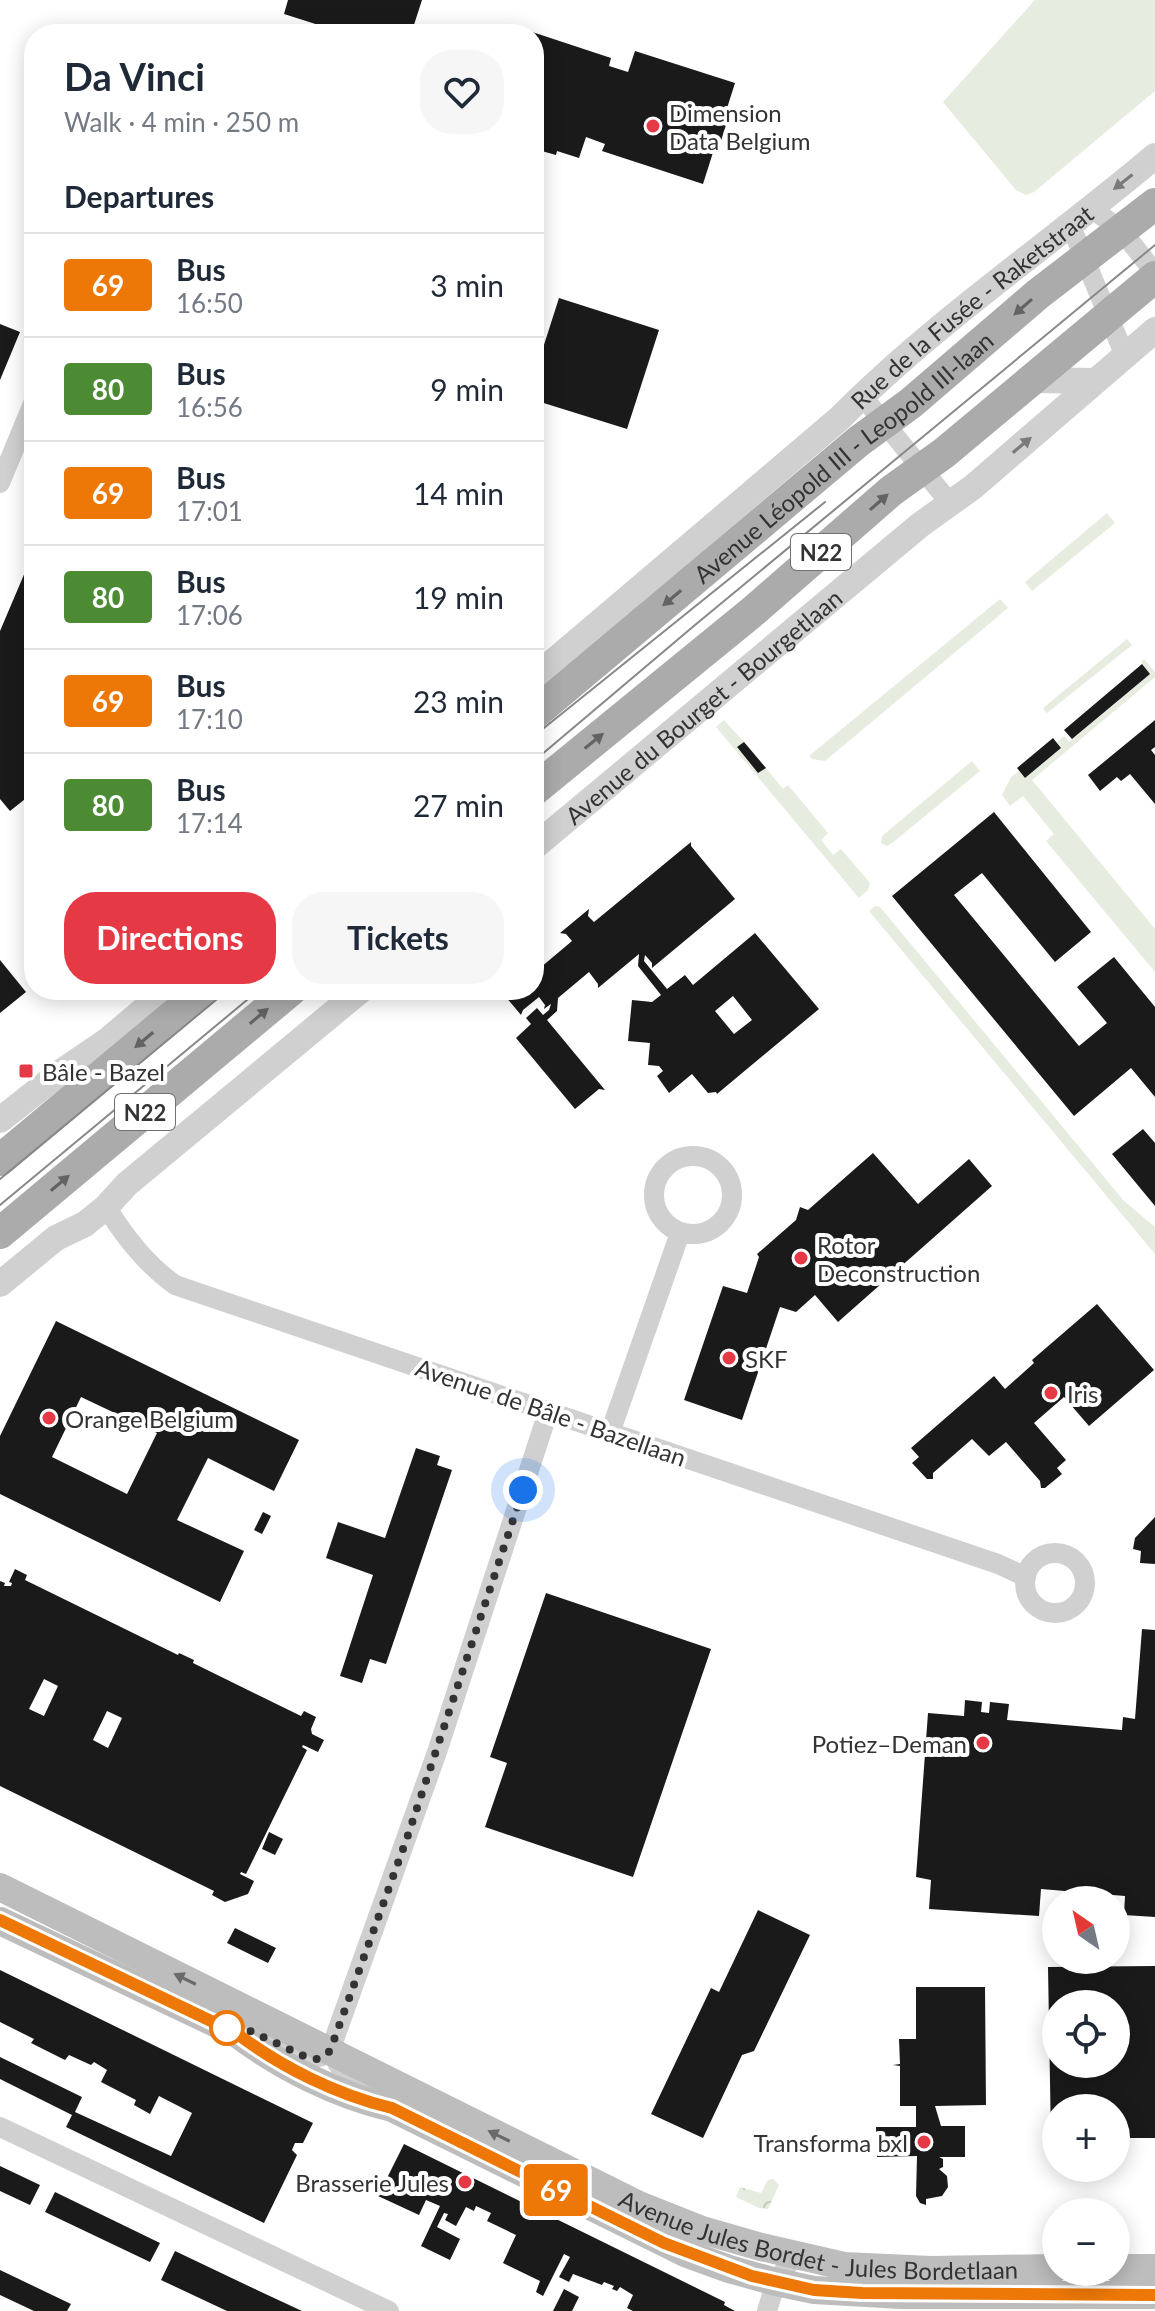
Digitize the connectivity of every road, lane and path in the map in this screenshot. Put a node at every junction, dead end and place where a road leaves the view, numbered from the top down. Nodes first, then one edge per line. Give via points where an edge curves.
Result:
1 (1155, 156) edge
2 (1155, 204) edge
3 (1091, 208) junction
4 (1070, 224) junction
5 (1121, 230) junction
6 (1084, 258) junction
7 (1155, 275) edge
8 (1109, 316) junction
9 (1155, 330) edge
10 (1125, 356) junction
11 (1034, 380) junction
12 (1093, 381) junction
13 (863, 397) junction
14 (884, 423) junction
15 (24, 425) edge
16 (922, 469) junction
17 (0, 483) edge
18 (950, 503) junction
19 (544, 669) edge
20 (544, 706) edge
21 (544, 782) edge
22 (544, 839) edge
23 (155, 1000) edge
24 (192, 1000) edge
25 (279, 1000) edge
26 (349, 1000) edge
27 (0, 1120) edge
28 (0, 1160) edge
29 (106, 1207) junction
30 (0, 1233) edge
31 (680, 1233) dead end
32 (0, 1284) edge
33 (548, 1412) junction
34 (610, 1433) junction
35 (1026, 1577) dead end
36 (0, 1887) edge
37 (0, 1921) edge
38 (197, 2015) junction
39 (330, 2051) junction
40 (392, 2108) junction
41 (0, 2127) edge
42 (795, 2255) junction
43 (1042, 2268) edge
44 (1130, 2268) edge
45 (1155, 2268) edge
46 (776, 2282) junction
47 (1155, 2295) edge
48 (367, 2306) edge
49 (389, 2311) edge
50 (767, 2311) edge

1 -> 3 street, Rue de la Fusée - Raketstraat
2 - 5 main road, Avenue Léopold III - Leopold III-laan
3 - 4 street, Rue de la Fusée - Raketstraat
3 - 5 street
4 - 6 street
4 - 13 street, Rue de la Fusée - Raketstraat
5 - 6 main road, Avenue Léopold III - Leopold III-laan / N22
5 - 7 street
6 - 8 street
6 -> 14 main road, Avenue Léopold III - Leopold III-laan / N22
7 - 8 main road, N22
8 - 10 street
8 - 11 main road, N22
9 - 10 street, Avenue du Bourget - Bourgetlaan
10 - 12 street, Avenue du Bourget - Bourgetlaan
11 - 12 street
11 - 16 main road, N22
18 -> 12 street, Avenue du Bourget - Bourgetlaan
13 - 14 street
13 - 19 street, Rue de la Fusée - Raketstraat
14 - 16 street
14 -> 20 main road, Avenue Léopold III - Leopold III-laan / N22
15 - 17 street
16 - 18 street
21 -> 16 main road, N22
18 - 22 street, Avenue du Bourget - Bourgetlaan
23 - 27 street
24 -> 28 main road, N22
30 -> 25 main road, N22
26 - 29 street
29 - 32 street via 56,1238
29 - 33 street, Avenue de Bâle - Bazellaan via 151,1268 175,1285
31 - 34 street
33 - 34 street, Avenue de Bâle - Bazellaan
33 - 39 street via 432,1766
34 - 35 street, Avenue de Bâle - Bazellaan
39 -> 36 main road, Avenue Jules Bordet - Jules Bordetlaan
37 - 38 main road, Avenue Jules Bordet - Jules Bordetlaan
38 - 39 street, Avenue Jules Bordet - Jules Bordetlaan via 231,2022 306,2057 317,2059
38 - 40 main road, Avenue Jules Bordet - Jules Bordetlaan via 361,2101
39 - 40 street, Avenue Jules Bordet - Jules Bordetlaan via 346,2077
42 -> 39 main road, Avenue Jules Bordet - Jules Bordetlaan via 702,2230 639,2205
40 - 46 main road, Avenue Jules Bordet - Jules Bordetlaan via 685,2253
41 - 48 street
42 - 43 main road, Avenue Jules Bordet - Jules Bordetlaan via 858,2266 931,2270
42 - 46 street
44 - 45 main road
46 - 47 main road, Avenue Jules Bordet - Jules Bordetlaan via 814,2290 901,2295
46 - 50 street
48 - 49 street

